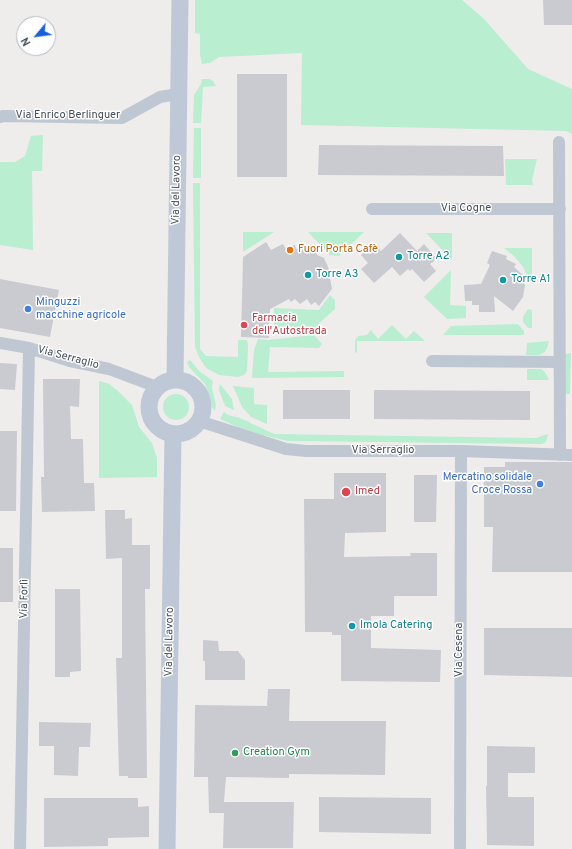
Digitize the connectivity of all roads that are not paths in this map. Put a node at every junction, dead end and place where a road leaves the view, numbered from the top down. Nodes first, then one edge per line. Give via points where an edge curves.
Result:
1 (180, 0) edge
2 (178, 94) junction
3 (0, 117) edge
4 (560, 142) dead end
5 (372, 209) dead end
6 (560, 209) junction
7 (0, 343) edge
8 (29, 348) junction
9 (432, 361) dead end
10 (560, 362) junction
11 (175, 379) junction
12 (156, 387) junction
13 (566, 402) edge
14 (199, 421) junction
15 (173, 434) junction
16 (460, 451) junction
17 (566, 455) edge
18 (20, 849) edge
19 (167, 849) edge
20 (460, 849) edge

1 - 2 main road, Via del Lavoro
2 - 3 street, Via Enrico Berlinguer via 160,97 122,118
2 - 11 main road, Via del Lavoro
4 - 6 street
5 - 6 street, Via Cogne
6 - 10 street
7 - 8 street, Via Serraglio
8 - 12 street, Via Serraglio via 70,361 109,369
8 - 18 street, Via Forlì
9 - 10 street
10 - 13 street
11 - 12 main road
11 - 14 main road via 183,380 197,389 203,405
12 - 15 main road via 149,400 150,416 159,428
13 - 17 street
14 - 15 main road via 188,431
14 - 16 street, Via Serraglio via 286,449
15 - 19 main road, Via del Lavoro
16 - 17 street, Via Serraglio
16 - 20 street, Via Cesena

